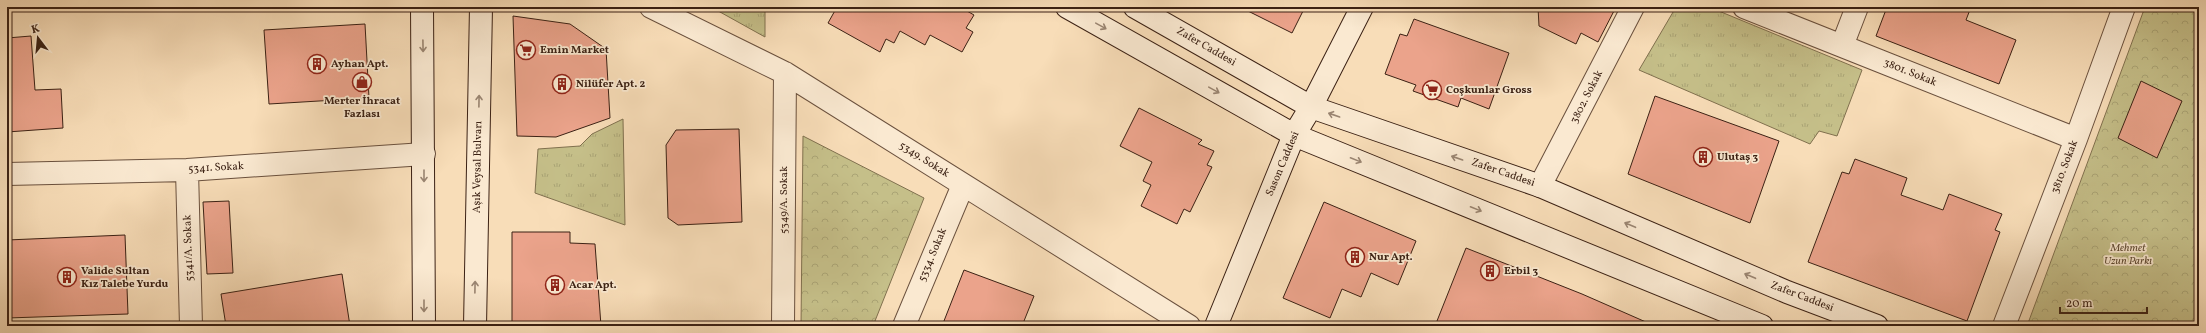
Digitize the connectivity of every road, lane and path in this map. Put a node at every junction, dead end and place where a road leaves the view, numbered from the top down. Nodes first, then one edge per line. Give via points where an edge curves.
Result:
1 (422, 7) edge
2 (481, 7) edge
3 (651, 7) edge
4 (1067, 7) edge
5 (1135, 7) edge
6 (1362, 7) edge
7 (1633, 7) edge
8 (1744, 7) edge
9 (1857, 7) edge
10 (2124, 7) edge
11 (1842, 46) junction
12 (785, 73) junction
13 (1311, 107) junction
14 (1294, 135) junction
15 (2076, 139) junction
16 (424, 154) junction
17 (187, 170) junction
18 (7, 174) edge
19 (964, 185) junction
20 (1540, 186) junction
21 (1756, 325) edge
22 (191, 326) edge
23 (424, 326) edge
24 (475, 326) edge
25 (783, 326) edge
26 (904, 326) edge
27 (1189, 326) edge
28 (1216, 326) edge
29 (1877, 326) edge
30 (2004, 326) edge

1 -> 16 street
24 -> 2 street, Aşık Veysal Bulvarı
3 - 12 street, 5349. Sokak
4 -> 14 street
5 - 13 street, Zafer Caddesi
6 - 13 street, Sason Caddesi
7 - 20 street, 3802. Sokak
8 - 11 street, 3801. Sokak
9 - 11 street
10 - 15 street, 3810. Sokak
11 - 15 street, 3801. Sokak
12 - 19 street, 5349. Sokak
12 - 25 street, 5349/A. Sokak
13 - 14 street, Sason Caddesi
20 -> 13 street, Zafer Caddesi
14 -> 21 street
14 - 28 street, Sason Caddesi
15 - 30 street, 3810. Sokak
16 - 17 street, 5341. Sokak
16 -> 23 street
17 - 18 street, 5341. Sokak
17 - 22 street, 5341/A. Sokak
19 - 26 street, 5334. Sokak
19 - 27 street, 5349. Sokak
29 -> 20 street, Zafer Caddesi via 1787,292

